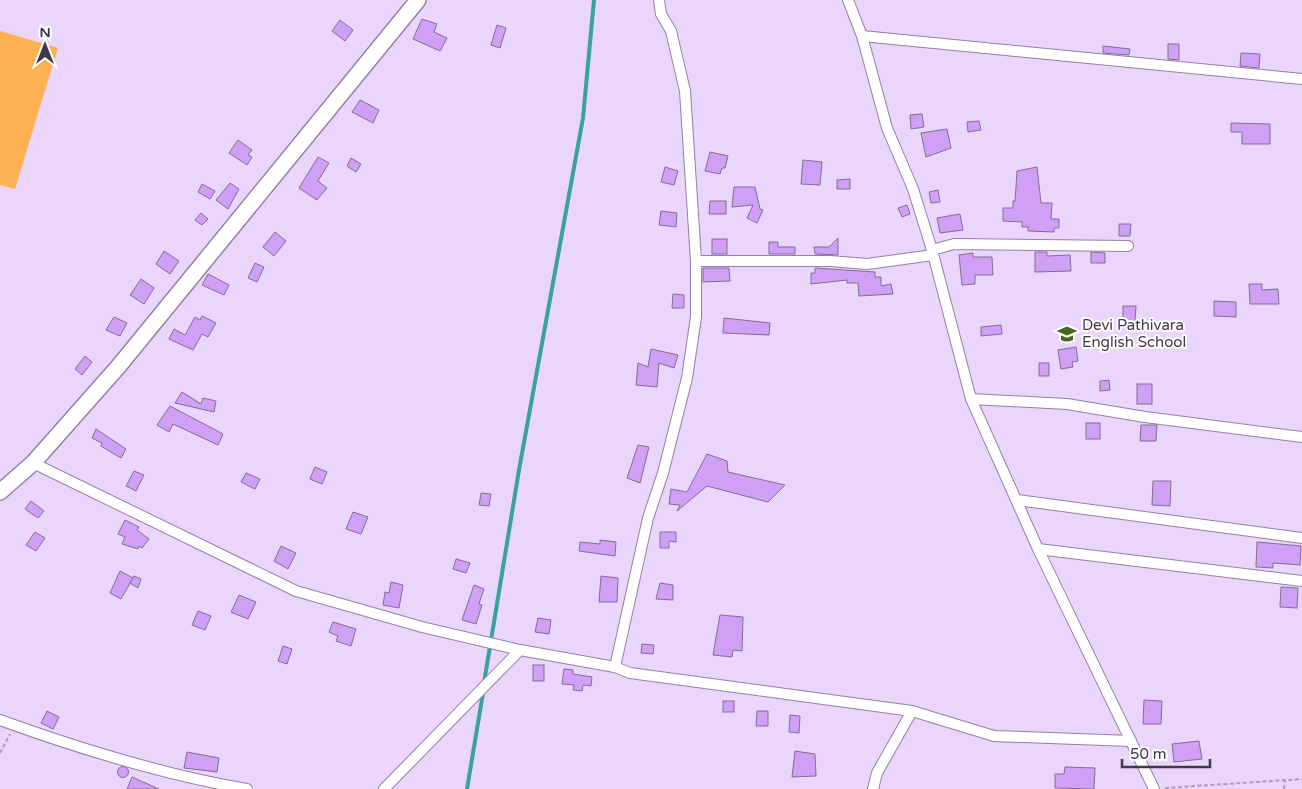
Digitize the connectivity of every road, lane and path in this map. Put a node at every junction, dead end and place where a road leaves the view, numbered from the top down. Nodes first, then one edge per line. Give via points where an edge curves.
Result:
1 (418, 0) edge
2 (659, 0) edge
3 (848, 0) edge
4 (862, 36) junction
5 (1302, 79) edge
6 (1128, 246) dead end
7 (932, 252) junction
8 (696, 261) junction
9 (971, 399) junction
10 (1302, 436) edge
11 (33, 462) junction
12 (0, 492) edge
13 (1017, 500) junction
14 (1302, 538) edge
15 (1038, 549) junction
16 (1302, 581) edge
17 (520, 650) junction
18 (615, 667) junction
19 (912, 710) junction
20 (0, 720) edge
21 (15, 725) junction
22 (1131, 741) junction
23 (0, 753) edge
24 (1302, 779) edge
25 (1285, 780) junction
26 (247, 789) edge
27 (384, 789) edge
28 (873, 789) edge
29 (1154, 789) edge
30 (1284, 789) edge

1 - 11 street via 118,368
2 - 8 street via 661,14 671,31 685,91
3 - 4 street
4 - 5 street
4 - 7 street via 887,128 913,189
6 - 7 street via 954,244
7 - 8 street via 867,264
7 - 9 street
8 - 18 street via 696,317 687,378 648,518
9 - 10 street via 1067,404
9 - 13 street
11 - 12 street
11 - 17 street via 296,591 422,627
13 - 14 street
13 - 15 street
15 - 16 street
15 - 22 street
17 - 18 street
17 - 27 street
18 - 19 street via 630,673
19 - 22 street via 994,736
19 - 28 street via 877,774
20 - 21 street
21 - 23 path
21 - 26 street via 131,762
22 - 29 street
24 - 25 path
25 - 29 path
25 - 30 path

